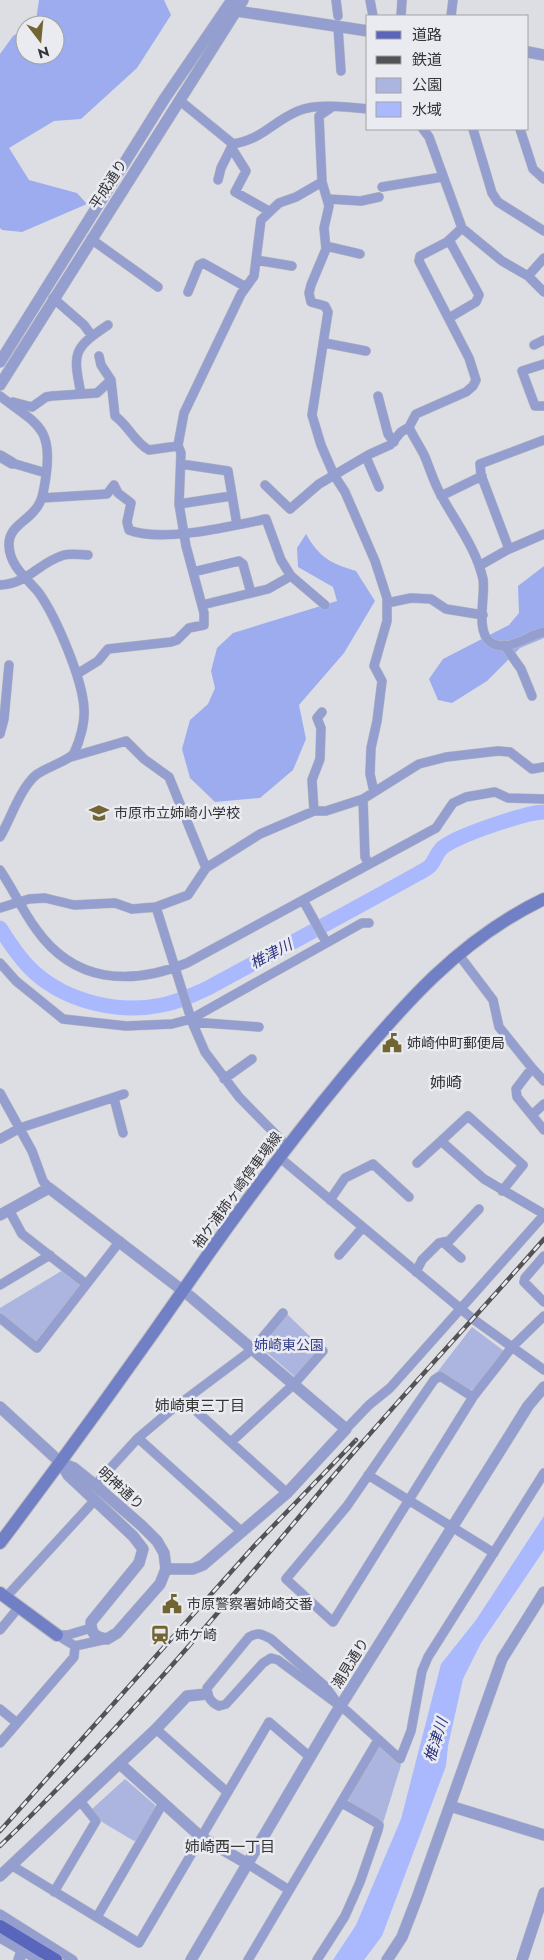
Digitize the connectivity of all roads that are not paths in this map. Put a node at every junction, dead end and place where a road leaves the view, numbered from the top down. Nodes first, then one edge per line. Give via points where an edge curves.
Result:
1 (243, 0) edge
2 (336, 0) edge
3 (370, 0) edge
4 (402, 0) edge
5 (453, 0) edge
6 (231, 7) edge
7 (373, 15) edge
8 (401, 15) edge
9 (451, 15) edge
10 (338, 21) junction
11 (366, 30) edge
12 (529, 52) edge
13 (544, 55) edge
14 (340, 71) dead end
15 (179, 100) junction
16 (332, 108) junction
17 (366, 109) edge
18 (473, 130) edge
19 (520, 130) edge
20 (425, 132) edge
21 (232, 146) junction
22 (442, 177) junction
23 (544, 179) edge
24 (218, 180) dead end
25 (322, 182) junction
26 (382, 187) dead end
27 (379, 197) dead end
28 (328, 199) junction
29 (270, 211) junction
30 (462, 228) junction
31 (544, 231) edge
32 (90, 239) junction
33 (449, 240) junction
34 (326, 246) junction
35 (360, 254) dead end
36 (544, 258) edge
37 (256, 260) junction
38 (292, 266) dead end
39 (528, 276) junction
40 (158, 287) dead end
41 (246, 287) junction
42 (188, 292) dead end
43 (544, 292) edge
44 (53, 298) junction
45 (449, 318) junction
46 (108, 325) dead end
47 (92, 336) junction
48 (544, 340) edge
49 (325, 343) junction
50 (534, 345) dead end
51 (366, 351) dead end
52 (99, 356) dead end
53 (0, 362) edge
54 (544, 364) edge
55 (111, 380) junction
56 (0, 385) edge
57 (81, 394) junction
58 (0, 396) edge
59 (378, 396) dead end
60 (8, 402) junction
61 (544, 406) edge
62 (409, 426) junction
63 (544, 440) edge
64 (394, 442) junction
65 (178, 446) junction
66 (0, 456) edge
67 (366, 457) junction
68 (12, 463) joint
69 (181, 464) junction
70 (46, 473) junction
71 (334, 475) junction
72 (482, 476) junction
73 (264, 485) dead end
74 (379, 487) dead end
75 (231, 496) junction
76 (441, 496) junction
77 (42, 498) junction
78 (179, 504) junction
79 (237, 524) junction
80 (184, 533) junction
81 (544, 534) edge
82 (509, 549) junction
83 (88, 555) dead end
84 (479, 566) junction
85 (193, 572) junction
86 (291, 576) junction
87 (25, 579) junction
88 (0, 585) edge
89 (251, 593) junction
90 (387, 603) junction
91 (202, 605) junction
92 (325, 605) dead end
93 (482, 615) junction
94 (544, 632) edge
95 (504, 645) junction
96 (9, 665) dead end
97 (77, 674) junction
98 (4, 677) edge
99 (532, 696) dead end
100 (322, 712) dead end
101 (0, 734) edge
102 (71, 757) junction
103 (544, 767) edge
104 (374, 792) junction
105 (544, 798) edge
106 (363, 799) junction
107 (314, 811) junction
108 (0, 837) edge
109 (369, 864) junction
110 (206, 868) junction
111 (0, 870) edge
112 (544, 899) edge
113 (303, 900) junction
114 (19, 901) junction
115 (0, 908) edge
116 (156, 908) junction
117 (368, 923) dead end
118 (326, 942) junction
119 (459, 955) junction
120 (0, 963) edge
121 (175, 968) junction
122 (191, 1020) junction
123 (258, 1027) dead end
124 (252, 1059) dead end
125 (532, 1068) junction
126 (224, 1079) junction
127 (544, 1081) edge
128 (0, 1093) edge
129 (124, 1094) dead end
130 (114, 1098) junction
131 (544, 1104) edge
132 (532, 1115) junction
133 (20, 1128) junction
134 (544, 1130) edge
135 (123, 1133) dead end
136 (0, 1139) edge
137 (441, 1141) junction
138 (287, 1146) junction
139 (279, 1157) junction
140 (419, 1159) dead end
141 (50, 1188) junction
142 (502, 1191) junction
143 (409, 1197) dead end
144 (330, 1200) junction
145 (479, 1209) dead end
146 (5, 1213) edge
147 (544, 1215) edge
148 (363, 1227) junction
149 (120, 1241) junction
150 (443, 1242) junction
151 (50, 1255) junction
152 (339, 1255) dead end
153 (544, 1256) edge
154 (461, 1258) dead end
155 (416, 1272) junction
156 (86, 1284) junction
157 (0, 1285) edge
158 (183, 1290) junction
159 (544, 1302) edge
160 (461, 1309) junction
161 (283, 1313) dead end
162 (544, 1316) edge
163 (0, 1318) edge
164 (512, 1347) junction
165 (253, 1349) junction
166 (323, 1351) dead end
167 (544, 1370) edge
168 (294, 1384) junction
169 (544, 1387) edge
170 (473, 1397) junction
171 (184, 1400) junction
172 (0, 1407) edge
173 (346, 1429) junction
174 (138, 1438) junction
175 (231, 1442) junction
176 (61, 1463) junction
177 (544, 1473) edge
178 (368, 1475) junction
179 (95, 1485) junction
180 (287, 1493) junction
181 (95, 1500) junction
182 (410, 1501) junction
183 (451, 1527) junction
184 (242, 1532) junction
185 (0, 1543) edge
186 (494, 1553) junction
187 (166, 1569) junction
188 (544, 1592) edge
189 (3, 1595) edge
190 (19, 1607) junction
191 (91, 1628) junction
192 (0, 1630) edge
193 (57, 1635) junction
194 (107, 1639) junction
195 (75, 1646) junction
196 (207, 1694) junction
197 (340, 1707) junction
198 (0, 1709) edge
199 (17, 1723) junction
200 (156, 1729) junction
201 (378, 1740) junction
202 (0, 1743) edge
203 (310, 1757) junction
204 (120, 1764) junction
205 (227, 1792) junction
206 (80, 1801) junction
207 (163, 1803) junction
208 (342, 1803) junction
209 (450, 1806) junction
210 (544, 1835) edge
211 (201, 1837) junction
212 (248, 1864) junction
213 (11, 1865) junction
214 (0, 1876) edge
215 (290, 1890) junction
216 (54, 1892) junction
217 (544, 1893) edge
218 (0, 1914) edge
219 (97, 1917) junction
220 (0, 1926) edge
221 (0, 1938) edge
222 (28, 1957) edge
223 (56, 1960) edge
224 (73, 1960) edge
225 (191, 1960) edge
226 (248, 1960) edge
227 (317, 1960) edge
228 (387, 1960) edge
229 (522, 1960) edge

1 - 6 street, 平成通り
2 - 10 street
3 - 7 street
4 - 8 street
5 - 9 street
6 - 10 street
6 - 15 street, 平成通り
6 - 53 street, 平成通り via 165,98
10 - 11 street
10 - 14 street
12 - 13 street
15 - 21 street
15 - 32 street, 平成通り
16 - 17 street
16 - 21 street via 300,110 258,137
16 - 25 street via 319,116
18 - 31 street via 492,193 498,202
19 - 23 street via 533,169
20 - 22 street
21 - 24 street
21 - 29 street via 246,171 235,192
22 - 26 street
22 - 30 street
25 - 28 street
25 - 29 street via 279,203
27 - 28 street via 361,201
28 - 34 street via 329,212 324,228
29 - 37 street via 259,227
30 - 33 street
30 - 39 street via 502,261
32 - 40 street
32 - 44 street, 平成通り
33 - 45 street via 479,295 476,302
33 - 45 street via 420,256 420,261
34 - 35 street
34 - 49 street via 309,293 311,302 328,308
36 - 39 street
37 - 38 street
37 - 41 street via 254,276
39 - 43 street
41 - 42 street via 203,262
41 - 65 street via 190,398
44 - 47 street
44 - 56 street, 平成通り
45 - 62 street via 475,373 474,386 416,414
46 - 47 street
47 - 57 street via 76,358
48 - 50 street
49 - 51 street
49 - 71 street via 312,415
52 - 55 street
54 - 61 street via 522,371 533,403 538,407
55 - 57 street via 97,393
55 - 65 street via 115,416 140,444 149,450
57 - 60 street via 46,397 32,407
58 - 60 street
59 - 64 street via 388,434
60 - 70 street via 42,428 49,455
62 - 64 street
62 - 76 street
63 - 72 street via 480,464
64 - 67 street
65 - 69 street
66 - 68 street
67 - 71 street
67 - 74 street
68 - 70 street
69 - 75 street via 228,471
69 - 78 street
70 - 77 street
71 - 73 street via 290,509
71 - 90 street via 345,492 375,561
72 - 76 street
72 - 82 street
75 - 78 street
75 - 79 street
76 - 84 street via 472,546
77 - 80 street via 107,494 114,485 118,493 131,503 127,522 129,530 154,535
77 - 87 street via 37,509 14,528 9,546 13,560
78 - 80 street
79 - 80 street
79 - 86 street via 266,518 281,560
80 - 85 street
81 - 82 street
82 - 84 street
83 - 87 street via 58,557
84 - 93 street via 484,582
85 - 89 street via 239,561 243,564
85 - 91 street
86 - 89 street
86 - 92 street
87 - 88 street
87 - 97 street via 47,608
89 - 91 street
90 - 93 street via 411,598 431,599 446,609
90 - 104 street via 387,621 374,666 382,681 371,748 370,774
91 - 97 street via 204,625 189,628 177,640 108,649 98,662
93 - 95 street via 488,640
94 - 95 street
95 - 99 street via 524,675
96 - 98 street
97 - 102 street via 84,715
98 - 101 street
100 - 107 street via 317,718 320,759 312,780
102 - 108 street via 47,766 30,781
102 - 110 street via 126,741 131,744 144,759 169,777
103 - 104 street via 532,769 510,752 469,753 419,764
104 - 106 street
105 - 109 street via 508,798 495,792 466,797 453,803 436,828
106 - 107 street via 341,807
106 - 109 street via 365,857
107 - 110 street via 260,834
109 - 113 street
110 - 116 street via 188,895
111 - 114 street
112 - 119 main road, 袖ケ浦姉ヶ崎停車場線 via 511,915
113 - 118 street
113 - 121 street
114 - 115 street
114 - 116 street via 45,898 74,906 115,903 132,909
114 - 121 street via 45,942 64,958 88,970 132,978
116 - 121 street
117 - 118 street
118 - 122 street
119 - 125 street via 493,1000 499,1027
119 - 138 main road, 袖ケ浦姉ヶ崎停車場線 via 404,1005
120 - 122 street via 16,981 63,1019 126,1026
121 - 122 street
122 - 123 street
122 - 126 street via 205,1052
124 - 126 street
125 - 127 street
125 - 132 street via 521,1080 516,1093
126 - 138 street
128 - 133 street
129 - 130 street
130 - 133 street
130 - 135 street
131 - 132 street
132 - 134 street
133 - 136 street
133 - 141 street via 43,1181
137 - 140 street
137 - 142 street
137 - 142 street via 468,1116 523,1165
138 - 139 main road, 袖ケ浦姉ヶ崎停車場線
139 - 144 street
139 - 158 main road, 袖ケ浦姉ヶ崎停車場線
141 - 146 street
141 - 149 street
142 - 147 street
143 - 144 street via 373,1164 345,1178
144 - 148 street
145 - 150 street via 449,1241
146 - 151 street via 22,1234
147 - 160 street
148 - 152 street
148 - 155 street
149 - 156 street
149 - 158 street
150 - 154 street
150 - 155 street via 422,1260
151 - 156 street
151 - 157 street
153 - 159 street via 524,1282
155 - 160 street
156 - 163 street via 36,1348
158 - 165 street
158 - 176 main road, 袖ケ浦姉ヶ崎停車場線
160 - 164 street
160 - 173 street via 390,1388
161 - 165 street
162 - 164 street
164 - 167 street
164 - 170 street
165 - 168 street
165 - 171 street
166 - 168 street
168 - 173 street
168 - 175 street
169 - 183 street, 潮見通り via 528,1406
170 - 178 street via 437,1377
170 - 182 street
171 - 174 street
171 - 175 street
172 - 176 street, 明神通り
173 - 180 street
174 - 179 street
174 - 184 street
175 - 180 street
176 - 179 street, 明神通り via 79,1470
176 - 181 street, 明神通り via 68,1475
176 - 185 main road, 袖ケ浦姉ヶ崎停車場線
177 - 186 street
178 - 182 street
178 - 182 street via 327,1532 286,1579 334,1622
179 - 187 street, 明神通り via 157,1541 164,1553
180 - 184 street
181 - 189 street
181 - 191 street, 明神通り via 134,1536 143,1549 139,1563 94,1616
182 - 183 street
183 - 186 street
183 - 197 street, 潮見通り
184 - 187 street via 198,1568
186 - 201 street via 428,1657 422,1671 411,1731 400,1759
187 - 194 street via 160,1584 117,1633
188 - 209 street via 502,1659
189 - 190 main road
190 - 192 street
190 - 193 main road
191 - 193 street
191 - 194 street via 95,1636
193 - 195 street
194 - 195 street
195 - 199 street via 74,1656
196 - 197 street via 215,1704 226,1704 262,1662 271,1658
196 - 197 street via 207,1688 214,1679 248,1637 255,1633 271,1639 326,1687
196 - 200 street via 187,1696
197 - 201 street
197 - 203 street, 潮見通り
198 - 199 street
199 - 202 street
200 - 204 street
200 - 205 street
201 - 208 street
203 - 205 street via 269,1722
203 - 212 street, 潮見通り
204 - 206 street
204 - 207 street
205 - 211 street
206 - 213 street
206 - 216 street via 96,1821
207 - 211 street
207 - 219 street
208 - 215 street
208 - 227 street via 379,1824 345,1916
209 - 210 street
209 - 228 street via 402,1937
211 - 212 street
211 - 219 street via 139,1943
212 - 215 street
212 - 225 street, 潮見通り
213 - 214 street
213 - 216 street
215 - 226 street
216 - 219 street
217 - 229 street
218 - 224 street
220 - 223 main road
221 - 222 street

